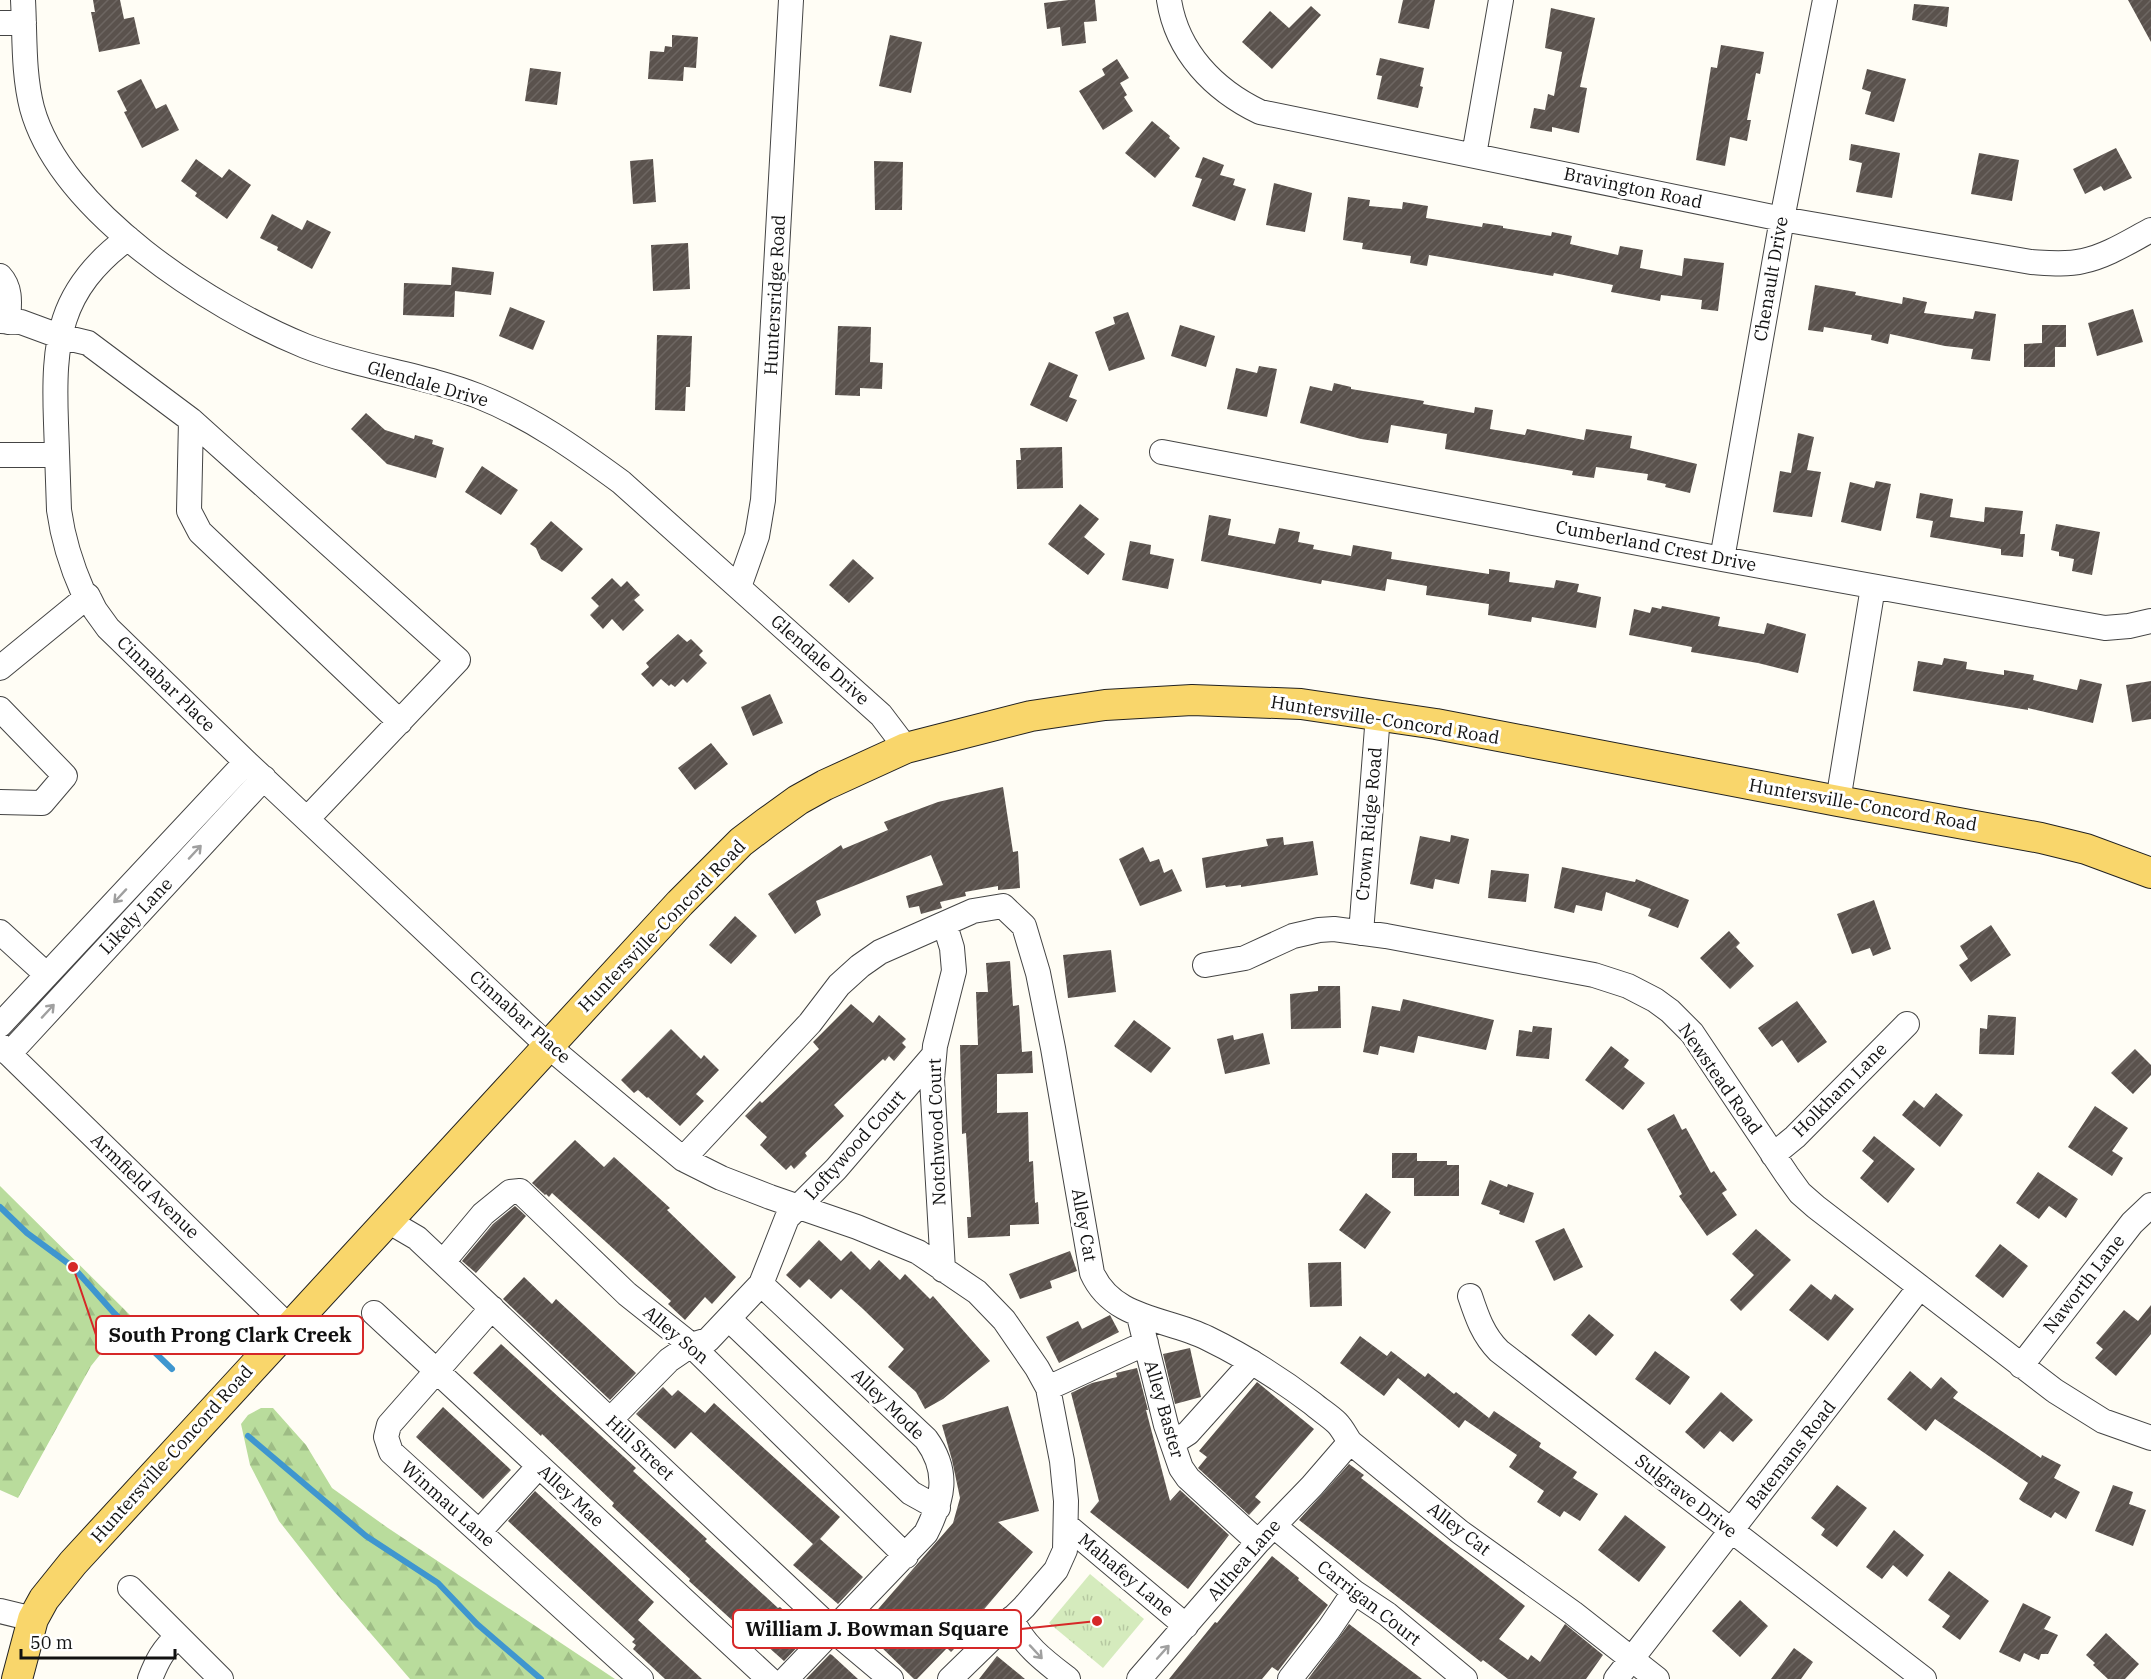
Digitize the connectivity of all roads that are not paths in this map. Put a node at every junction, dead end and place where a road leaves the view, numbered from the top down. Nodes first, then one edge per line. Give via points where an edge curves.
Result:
1 (791, 0) edge
2 (1169, 0) edge
3 (1500, 0) edge
4 (1825, 0) edge
5 (24, 12) edge
6 (0, 23) edge
7 (1474, 155) junction
8 (1782, 219) junction
9 (2151, 230) edge
10 (128, 238) junction
11 (0, 276) edge
12 (4, 321) edge
13 (59, 336) junction
14 (191, 420) junction
15 (1162, 452) dead end
16 (0, 455) edge
17 (57, 456) junction
18 (1722, 559) junction
19 (739, 587) junction
20 (1873, 587) junction
21 (88, 596) junction
22 (2151, 621) edge
23 (0, 668) edge
24 (0, 709) edge
25 (1378, 715) junction
26 (400, 722) junction
27 (906, 748) junction
28 (255, 770) junction
29 (1838, 801) junction
30 (0, 802) edge
31 (308, 818) junction
32 (2151, 873) edge
33 (945, 925) junction
34 (0, 932) edge
35 (1361, 933) junction
36 (1205, 964) dead end
37 (47, 975) junction
38 (1907, 1024) dead end
39 (0, 1025) edge
40 (548, 1046) junction
41 (4, 1050) edge
42 (933, 1056) junction
43 (1773, 1155) junction
44 (683, 1159) junction
45 (2151, 1205) edge
46 (800, 1207) junction
47 (388, 1221) junction
48 (443, 1262) junction
49 (943, 1270) junction
50 (761, 1284) junction
51 (1920, 1287) junction
52 (1470, 1296) dead end
53 (492, 1308) junction
54 (374, 1312) dead end
55 (1139, 1316) junction
56 (729, 1319) junction
57 (289, 1327) junction
58 (1146, 1342) junction
59 (691, 1345) junction
60 (1252, 1362) junction
61 (2021, 1366) junction
62 (436, 1372) junction
63 (1048, 1388) junction
64 (610, 1420) junction
65 (2151, 1438) edge
66 (1174, 1442) junction
67 (1350, 1442) junction
68 (539, 1466) junction
69 (938, 1508) junction
70 (1066, 1525) junction
71 (479, 1532) junction
72 (1732, 1532) junction
73 (1266, 1534) junction
74 (906, 1556) junction
75 (130, 1588) dead end
76 (1354, 1592) junction
77 (0, 1611) edge
78 (33, 1618) junction
79 (1012, 1618) junction
80 (1186, 1626) junction
81 (834, 1631) junction
82 (178, 1636) junction
83 (1633, 1658) junction
84 (17, 1679) edge
85 (150, 1679) edge
86 (221, 1679) edge
87 (641, 1679) edge
88 (770, 1679) edge
89 (786, 1679) edge
90 (891, 1679) edge
91 (950, 1679) edge
92 (1068, 1679) edge
93 (1139, 1679) edge
94 (1290, 1679) edge
95 (1465, 1679) edge
96 (1616, 1679) edge
97 (1657, 1679) edge
98 (1924, 1679) edge

1 - 19 street, Huntersridge Road via 764,500 757,536
2 - 7 street, Bravington Road via 1188,53 1240,102 1260,112
3 - 7 street
4 - 8 street, Chenault Drive
5 - 6 street
5 - 10 street, Glendale Drive via 27,79 43,136 74,184
7 - 8 street, Bravington Road
8 - 9 street, Bravington Road via 2031,262 2060,263 2104,254
8 - 18 street, Chenault Drive
10 - 13 street, Cinnabar Place via 87,276 68,309
10 - 19 street, Glendale Drive via 208,297 305,346 477,396 535,422 621,482
11 - 12 street via 9,294
12 - 13 street via 21,322
13 - 14 street via 88,343
13 - 17 street, Cinnabar Place via 54,381
14 - 26 street via 189,511 200,532
14 - 26 street via 458,660
15 - 18 street, Cumberland Crest Drive
16 - 17 street
17 - 21 street, Cinnabar Place via 62,531 74,573
18 - 20 street, Cumberland Crest Drive
19 - 27 street, Glendale Drive via 881,715
20 - 22 street, Cumberland Crest Drive via 2105,628
20 - 29 street
21 - 23 street
21 - 28 street, Cinnabar Place via 94,610 115,635
24 - 30 street via 65,776 42,803
25 - 27 main road, Huntersville-Concord Road via 1269,701 1140,702 1031,716
25 - 29 main road, Huntersville-Concord Road
25 - 35 street, Crown Ridge Road
26 - 31 street
27 - 40 main road, Huntersville-Concord Road via 798,800 741,842
28 - 31 street, Cinnabar Place
28 -> 37 street, Likely Lane
41 -> 28 street, Likely Lane
29 - 32 main road, Huntersville-Concord Road via 2041,838 2086,849
31 - 40 street, Cinnabar Place
33 - 42 street, Notchwood Court via 954,971
33 - 44 street, Alley Cat via 880,952 839,985 810,1023
33 - 55 street, Alley Cat via 973,911 1003,906 1024,926 1053,1048 1092,1273 1114,1302
34 - 37 street
35 - 36 street, Newstead Road via 1319,930 1293,936 1245,958
35 - 43 street, Newstead Road via 1594,975 1655,1000 1692,1033
37 - 39 street, Likely Lane
38 - 43 street, Holkham Lane
40 - 44 street, Cinnabar Place
40 - 47 main road, Huntersville-Concord Road
41 - 57 street, Armfield Avenue
42 - 46 street, Loftywood Court
42 - 49 street, Notchwood Court
43 - 51 street, Newstead Road via 1800,1193
44 - 46 street, Cinnabar Place via 721,1178
45 - 61 street, Naworth Lane via 2132,1223
46 - 49 street, Cinnabar Place via 918,1252
46 - 50 street, Loftywood Court via 787,1218
47 - 48 street, Hill Street via 417,1238
47 - 57 main road, Huntersville-Concord Road
48 - 53 street, Hill Street
48 - 59 street, Alley Son via 483,1214 510,1192 520,1191 627,1294
49 - 63 street, Cinnabar Place via 977,1292 1004,1320
50 - 56 street
50 - 69 street, Alley Mode via 926,1439 942,1469
51 - 61 street, Newstead Road
51 - 72 street, Batemans Road
52 - 72 street, Sulgrave Drive via 1480,1327 1499,1351
53 - 62 street, Winmau Lane
53 - 64 street, Hill Street
54 - 62 street, Alley Mae
55 - 58 street, Alley Baster
55 - 60 street, Alley Cat via 1205,1337
56 - 59 street via 708,1340
56 - 69 street via 911,1493
57 - 78 main road, Huntersville-Concord Road via 73,1563
58 - 63 street
58 - 66 street, Alley Baster via 1166,1425
59 - 64 street via 669,1360
59 - 74 street, Alley Son
60 - 66 street via 1188,1433
60 - 67 street, Alley Cat via 1337,1423
61 - 65 street, Newstead Road via 2103,1421
62 - 68 street, Alley Mae
62 - 71 street, Winmau Lane via 389,1425 386,1437 391,1452
63 - 70 street, Cinnabar Place via 1062,1461
64 - 81 street, Hill Street
66 - 73 street, Alley Baster via 1188,1478
67 - 73 street, Althea Lane
67 - 83 street, Alley Cat via 1460,1532
68 - 71 street
68 - 88 street, Alley Mae
69 - 74 street, Alley Mode via 926,1533
70 - 79 street, Cinnabar Place via 1065,1550 1056,1570
70 - 80 street, Mahafey Lane
71 - 87 street, Winmau Lane
72 - 83 street, Batemans Road
72 - 98 street, Sulgrave Drive
73 - 76 street, Carrigan Court
73 - 80 street, Althea Lane
74 - 81 street, Alley Mode
75 - 82 street
76 - 94 street
76 - 95 street, Carrigan Court via 1387,1614
77 - 78 street
78 - 84 main road, Huntersville-Concord Road
79 - 91 street, Cinnabar Place
79 -> 92 street via 1025,1640
93 -> 80 street, Althea Lane
81 - 89 street, Alley Mode
81 - 90 street, Hill Street
82 - 85 street via 164,1648
82 - 86 street
83 - 96 street, Batemans Road
83 - 97 street, Alley Cat

